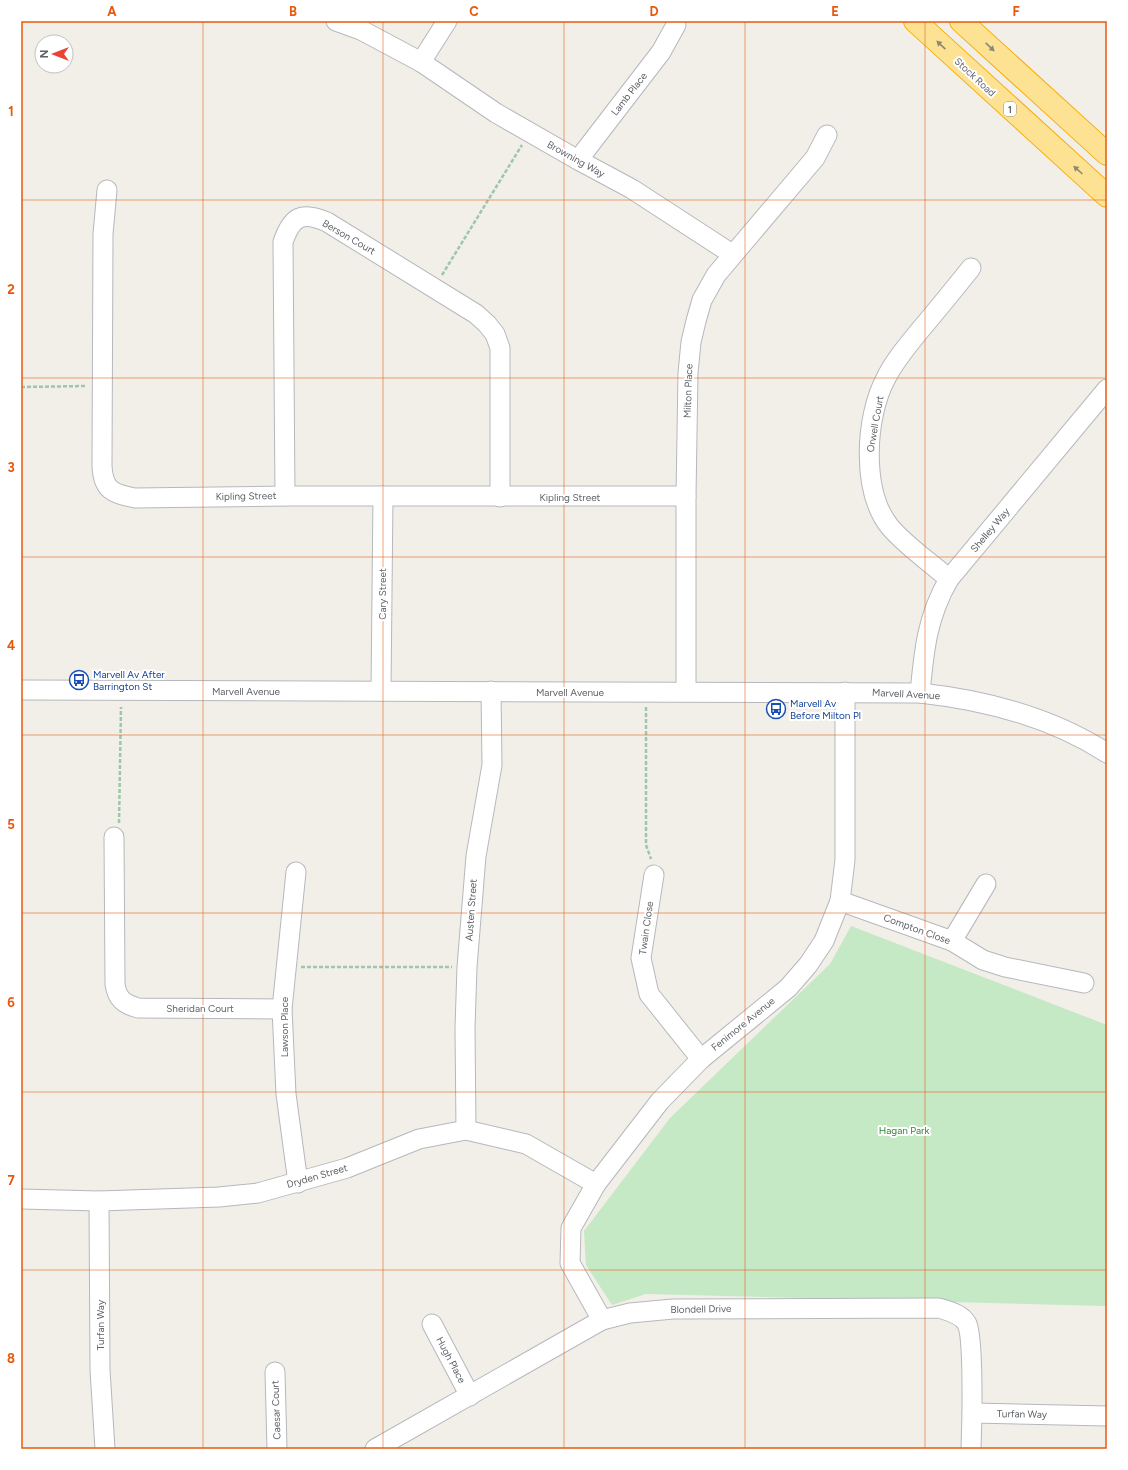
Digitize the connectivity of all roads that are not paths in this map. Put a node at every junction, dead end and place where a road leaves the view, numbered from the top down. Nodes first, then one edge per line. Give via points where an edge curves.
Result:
1 (336, 21) edge
2 (447, 21) edge
3 (915, 21) edge
4 (961, 21) edge
5 (676, 25) dead end
6 (421, 62) junction
7 (827, 135) dead end
8 (1107, 154) edge
9 (578, 160) junction
10 (107, 190) dead end
11 (1107, 196) edge
12 (732, 254) junction
13 (971, 268) dead end
14 (1107, 389) edge
15 (284, 496) junction
16 (382, 496) junction
17 (686, 496) junction
18 (500, 497) junction
19 (949, 579) junction
20 (21, 690) edge
21 (381, 692) junction
22 (492, 692) junction
23 (686, 692) junction
24 (845, 692) junction
25 (920, 693) junction
26 (1107, 753) edge
27 (114, 837) road end
28 (296, 872) dead end
29 (654, 875) road end
30 (986, 884) dead end
31 (840, 901) junction
32 (952, 941) junction
33 (1084, 983) dead end
34 (282, 1009) junction
35 (701, 1058) junction
36 (466, 1130) junction
37 (298, 1183) junction
38 (596, 1184) junction
39 (21, 1200) edge
40 (99, 1201) junction
41 (602, 1320) junction
42 (432, 1324) dead end
43 (274, 1372) dead end
44 (470, 1396) junction
45 (972, 1413) junction
46 (1107, 1416) edge
47 (105, 1449) edge
48 (277, 1449) edge
49 (375, 1449) edge
50 (971, 1449) edge

1 - 6 street, Browning Way via 361,30
2 - 6 street
11 -> 3 highway, Stock Road / 1
4 -> 8 highway
5 - 9 street, Lamb Place via 661,52
6 - 9 street, Browning Way via 496,113
7 - 12 street, Milton Place via 815,158
9 - 12 street, Browning Way via 632,189
10 - 15 street, Kipling Street via 102,234 102,478 106,486 114,492 135,498
12 - 17 street, Milton Place via 702,300 691,342
13 - 19 street, Orwell Court via 899,356 885,379 878,397 870,443 871,481 883,516 890,527
14 - 19 street, Shelley Way
15 - 16 street, Kipling Street
15 - 18 street, Berson Court via 283,242 292,223 307,216 327,222 434,288 487,324 495,334 500,348
16 - 18 street, Kipling Street
16 - 21 street, Cary Street
17 - 18 street, Kipling Street
17 - 23 street, Milton Place
19 - 25 street, Shelley Way via 928,627
20 - 21 street, Marvell Avenue
21 - 22 street, Marvell Avenue
22 - 23 street, Marvell Avenue
22 - 36 street, Austen Street via 492,765 476,856 467,967
23 - 24 street, Marvell Avenue
24 - 25 street, Marvell Avenue
24 - 31 street, Fenimore Avenue via 845,860
25 - 26 street, Marvell Avenue via 953,696 1027,715 1069,732
27 - 34 street, Sheridan Court via 115,1004 138,1008
28 - 34 street, Lawson Place
29 - 35 street, Twain Close via 641,958 649,994
30 - 32 street
31 - 32 street, Compton Close
31 - 35 street, Fenimore Avenue via 824,941 788,988
32 - 33 street, Compton Close via 983,960
34 - 37 street, Lawson Place via 286,1094
35 - 38 street, Fenimore Avenue via 660,1101
36 - 37 street, Dryden Street via 419,1139 347,1168
36 - 38 street, Dryden Street via 526,1144
37 - 40 street, Dryden Street via 258,1193 219,1197
38 - 41 street, Fenimore Avenue via 571,1228 570,1263
39 - 40 street, Dryden Street
40 - 47 street, Turfan Way via 100,1370
41 - 44 street, Blondell Drive
41 - 45 street, Blondell Drive via 630,1313 673,1308 939,1308 955,1313 967,1324 970,1341
42 - 44 street, Hugh Place
43 - 48 street, Caesar Court
44 - 49 street, Blondell Drive
45 - 46 street, Turfan Way
45 - 50 street

